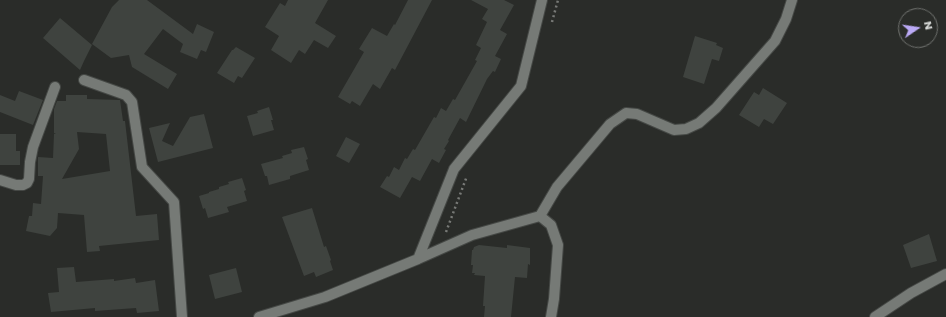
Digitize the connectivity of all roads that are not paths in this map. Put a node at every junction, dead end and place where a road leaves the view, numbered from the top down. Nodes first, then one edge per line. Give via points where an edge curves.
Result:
1 (542, 0) edge
2 (792, 0) edge
3 (84, 80) dead end
4 (54, 87) dead end
5 (0, 180) edge
6 (540, 216) junction
7 (418, 259) junction
8 (946, 274) edge
9 (182, 317) edge
10 (259, 317) edge
11 (551, 317) edge
12 (875, 317) edge

1 - 7 street via 521,86 454,169
2 - 6 street via 775,41 716,108 699,123 686,129 674,130 637,114 626,113 610,124 562,182
3 - 9 street via 126,95 132,102 142,167 174,202
4 - 5 street via 33,147 30,179 23,185
6 - 7 street via 472,235
6 - 11 street via 551,225 558,245
7 - 10 street via 326,297
8 - 12 street

